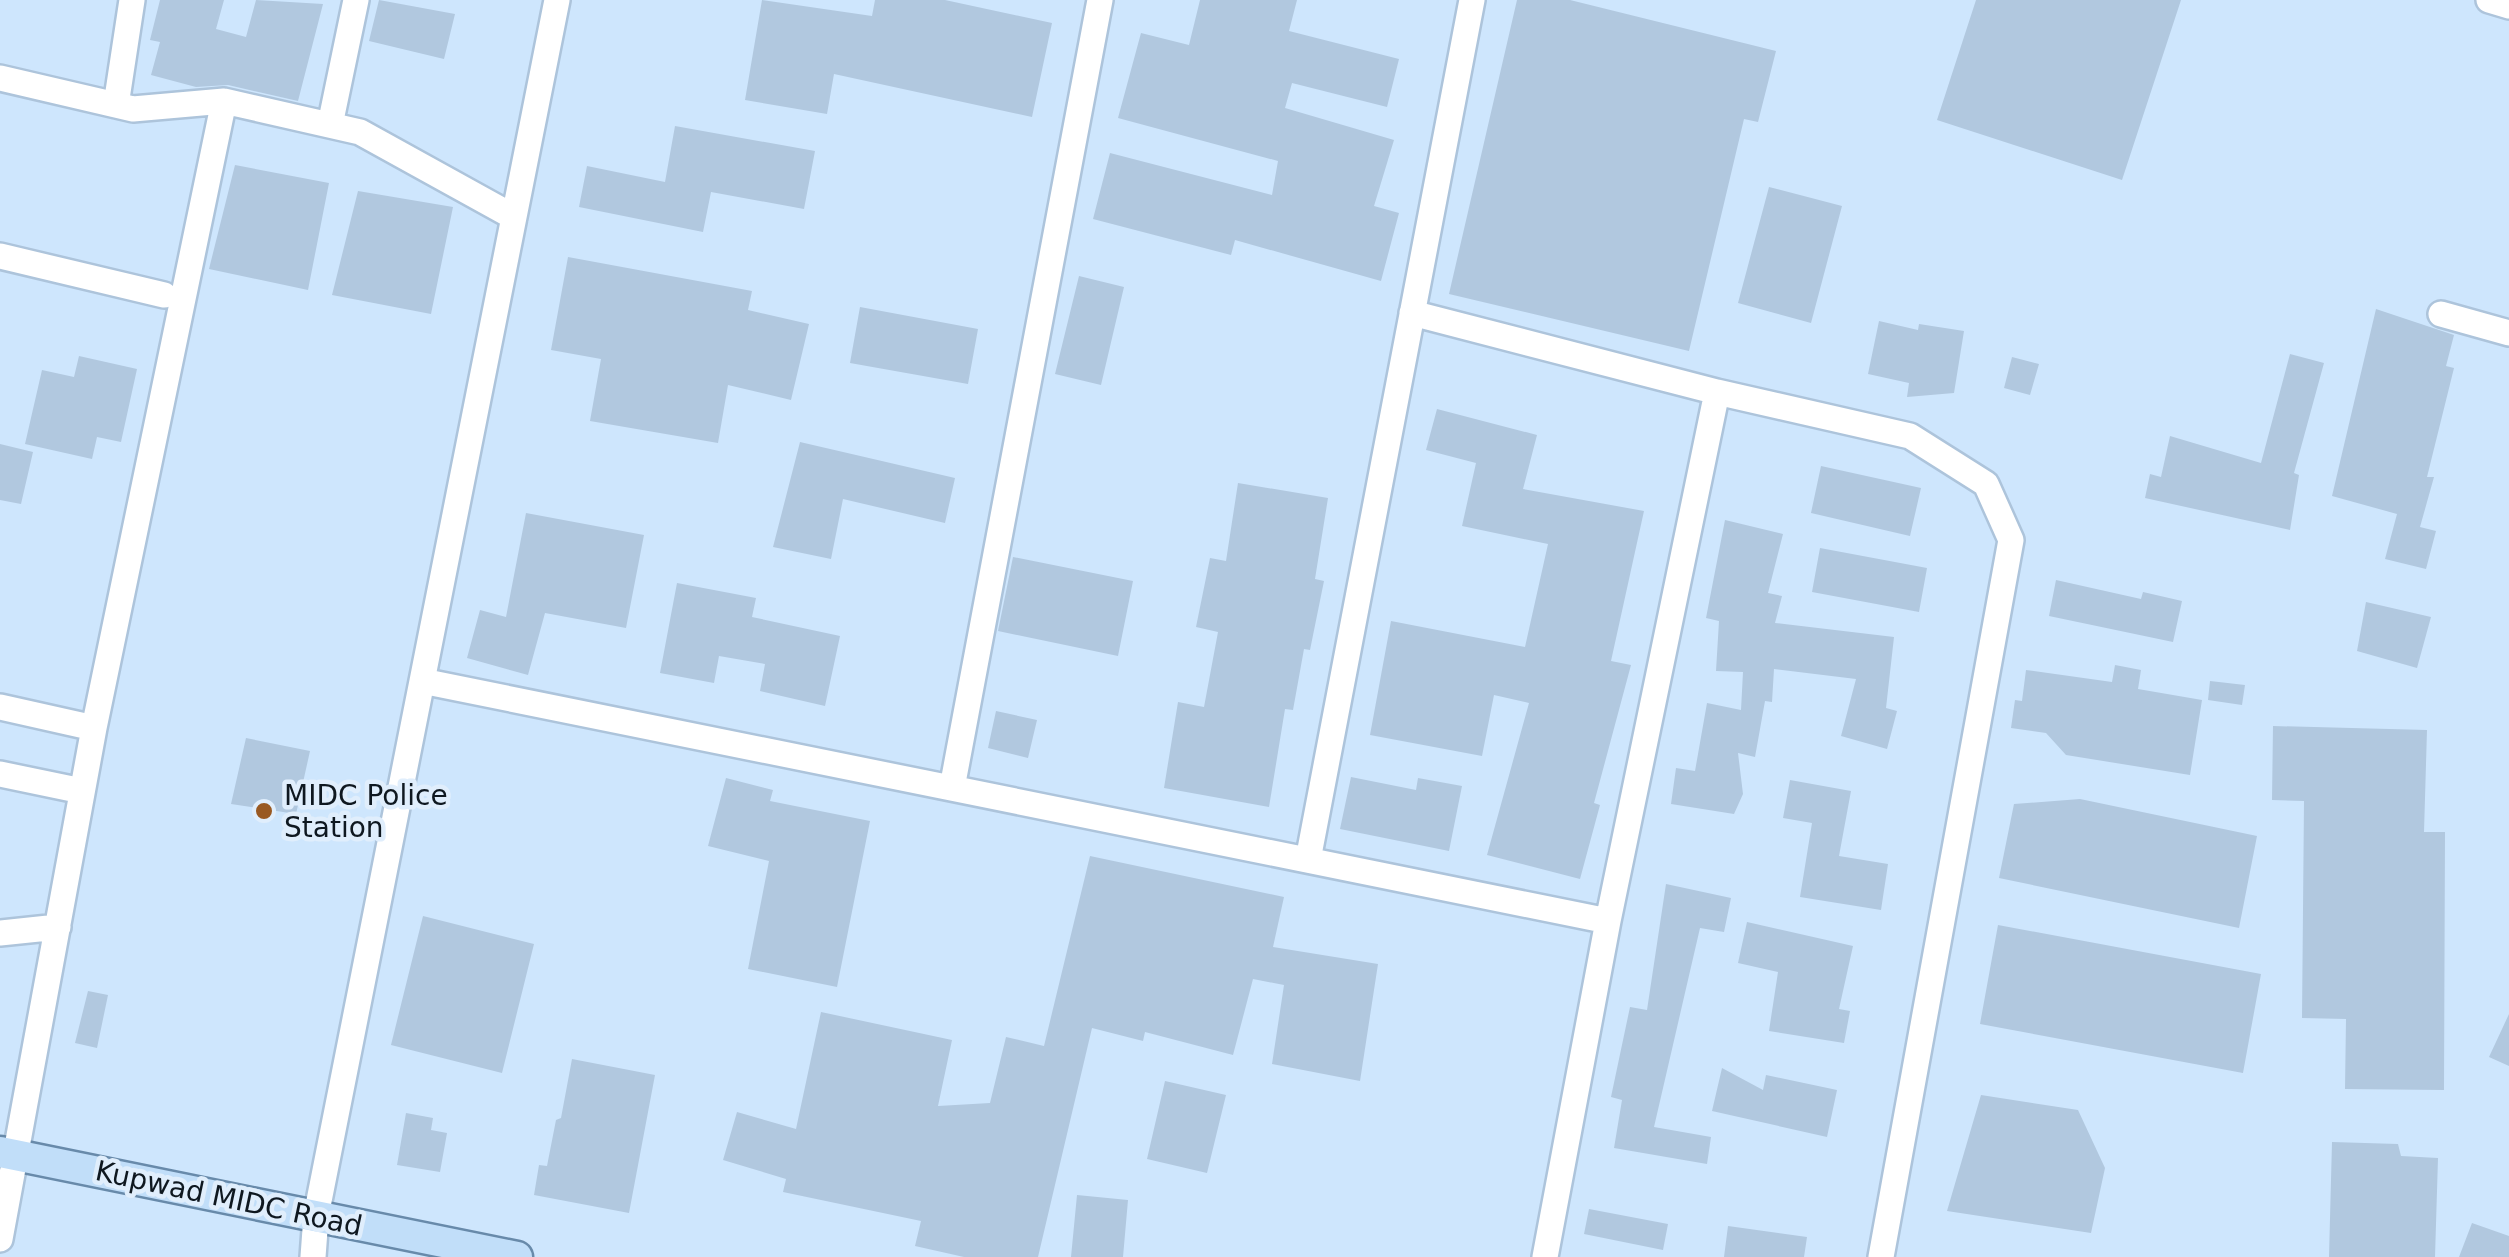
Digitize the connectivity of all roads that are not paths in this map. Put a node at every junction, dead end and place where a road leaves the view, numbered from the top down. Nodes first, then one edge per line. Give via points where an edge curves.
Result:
1 (132, 0) edge
2 (356, 0) edge
3 (557, 0) edge
4 (1100, 0) edge
5 (1472, 0) edge
6 (2488, 0) edge
7 (2509, 6) edge
8 (0, 78) edge
9 (224, 101) junction
10 (116, 105) junction
11 (330, 125) junction
12 (514, 217) junction
13 (0, 256) edge
14 (164, 295) dead end
15 (1412, 313) junction
16 (2442, 314) dead end
17 (2509, 333) edge
18 (1717, 392) junction
19 (422, 681) junction
20 (0, 707) edge
21 (94, 728) junction
22 (0, 774) edge
23 (952, 788) junction
24 (82, 791) junction
25 (1308, 860) junction
26 (1608, 921) junction
27 (58, 926) junction
28 (0, 933) edge
29 (8, 1154) edge
30 (316, 1216) junction
31 (0, 1239) edge
32 (313, 1257) edge
33 (516, 1257) edge
34 (1545, 1257) edge
35 (1881, 1257) edge

1 - 10 street
2 - 11 street
3 - 12 street
4 - 23 street
5 - 15 street
6 - 7 street
8 - 10 street
9 - 10 street
9 - 11 street
9 - 21 street
11 - 12 street via 360,132
12 - 19 street
13 - 14 street
15 - 18 street
15 - 25 street
16 - 17 street
18 - 26 street
18 - 35 street via 1910,436 1986,484 2011,540
19 - 23 street
19 - 30 street
20 - 21 street
21 - 24 street
22 - 24 street
23 - 25 street
24 - 27 street
25 - 26 street
26 - 34 street
27 - 28 street
27 - 29 street
29 - 30 main road, Kupwad MIDC Road
29 - 31 street
30 - 32 street
30 - 33 main road, Kupwad MIDC Road

